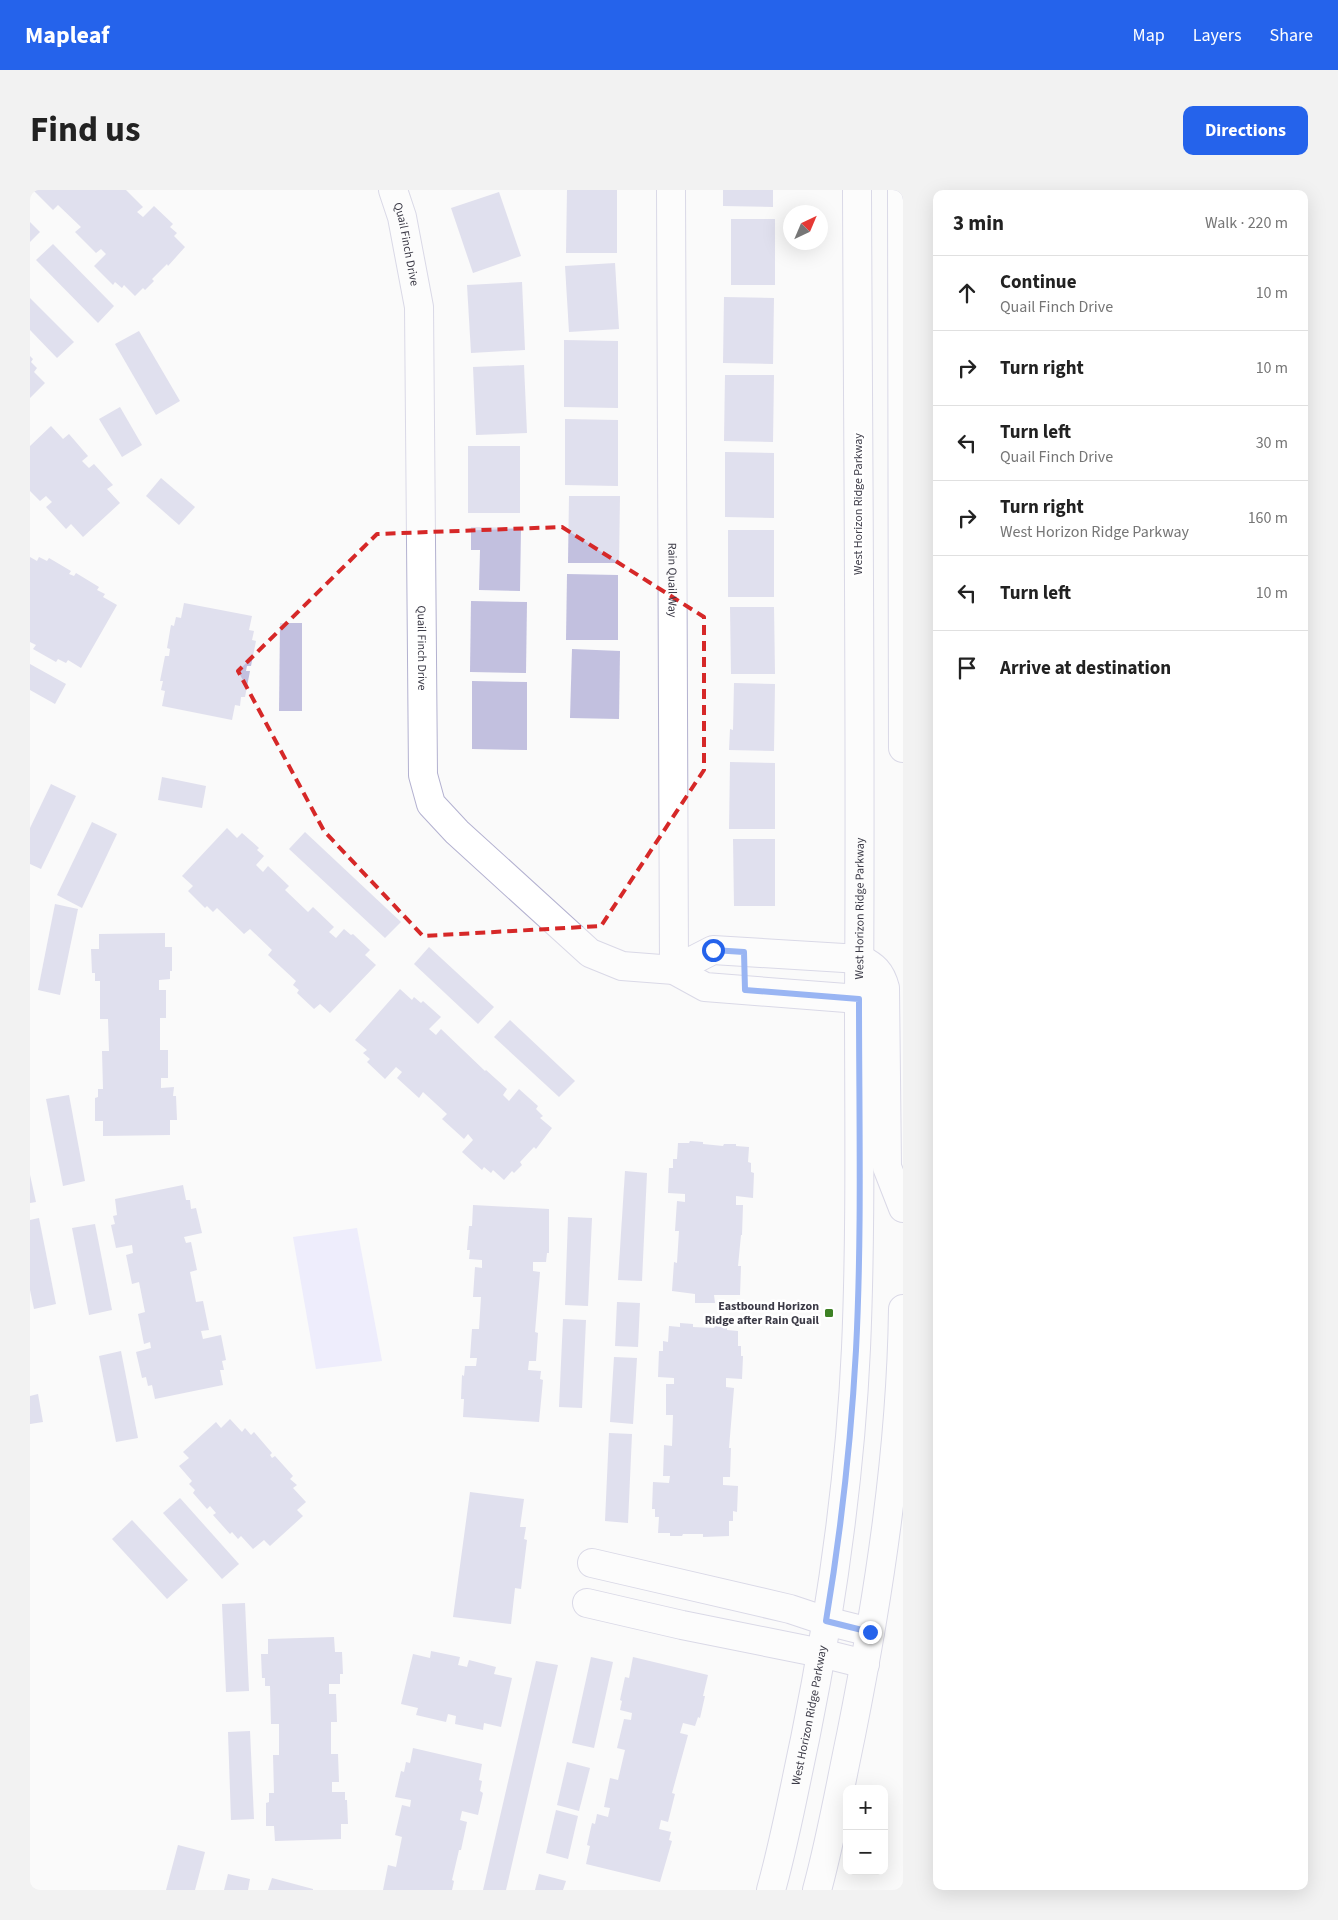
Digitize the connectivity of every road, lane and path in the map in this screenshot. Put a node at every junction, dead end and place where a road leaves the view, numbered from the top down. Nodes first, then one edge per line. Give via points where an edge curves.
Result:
1 (392, 190) edge
2 (671, 190) edge
3 (856, 190) edge
4 (902, 190) edge
5 (903, 748) edge
6 (744, 952) junction
7 (860, 959) junction
8 (674, 970) junction
9 (745, 990) junction
10 (859, 999) junction
11 (903, 1208) edge
12 (903, 1309) edge
13 (592, 1563) dead end
14 (689, 1586) junction
15 (587, 1603) dead end
16 (826, 1621) junction
17 (682, 1625) junction
18 (870, 1632) junction
19 (821, 1653) junction
20 (865, 1664) junction
21 (771, 1890) edge
22 (817, 1890) edge

1 - 8 main road, Quail Finch Drive via 402,217 420,307 423,775 431,804 457,832 590,953 622,966
2 - 8 main road, Rain Quail Way
3 - 7 main road, West Horizon Ridge Parkway
4 - 5 main road
6 - 7 main road
6 - 8 main road via 713,950
6 - 9 main road
7 - 10 main road, West Horizon Ridge Parkway
7 - 11 main road via 874,966 882,976 887,1166
8 - 9 main road, Quail Finch Drive via 705,987
9 - 10 main road, Quail Finch Drive
10 - 16 main road, West Horizon Ridge Parkway via 860,1218 856,1351 845,1489
12 - 18 main road via 892,1485
13 - 14 main road
14 - 16 main road via 790,1609
14 - 17 main road
15 - 17 main road
16 - 18 main road
16 - 19 main road, West Horizon Ridge Parkway
17 - 19 main road
18 - 20 main road
19 - 20 main road
19 - 21 main road, West Horizon Ridge Parkway via 784,1841
20 - 22 main road

